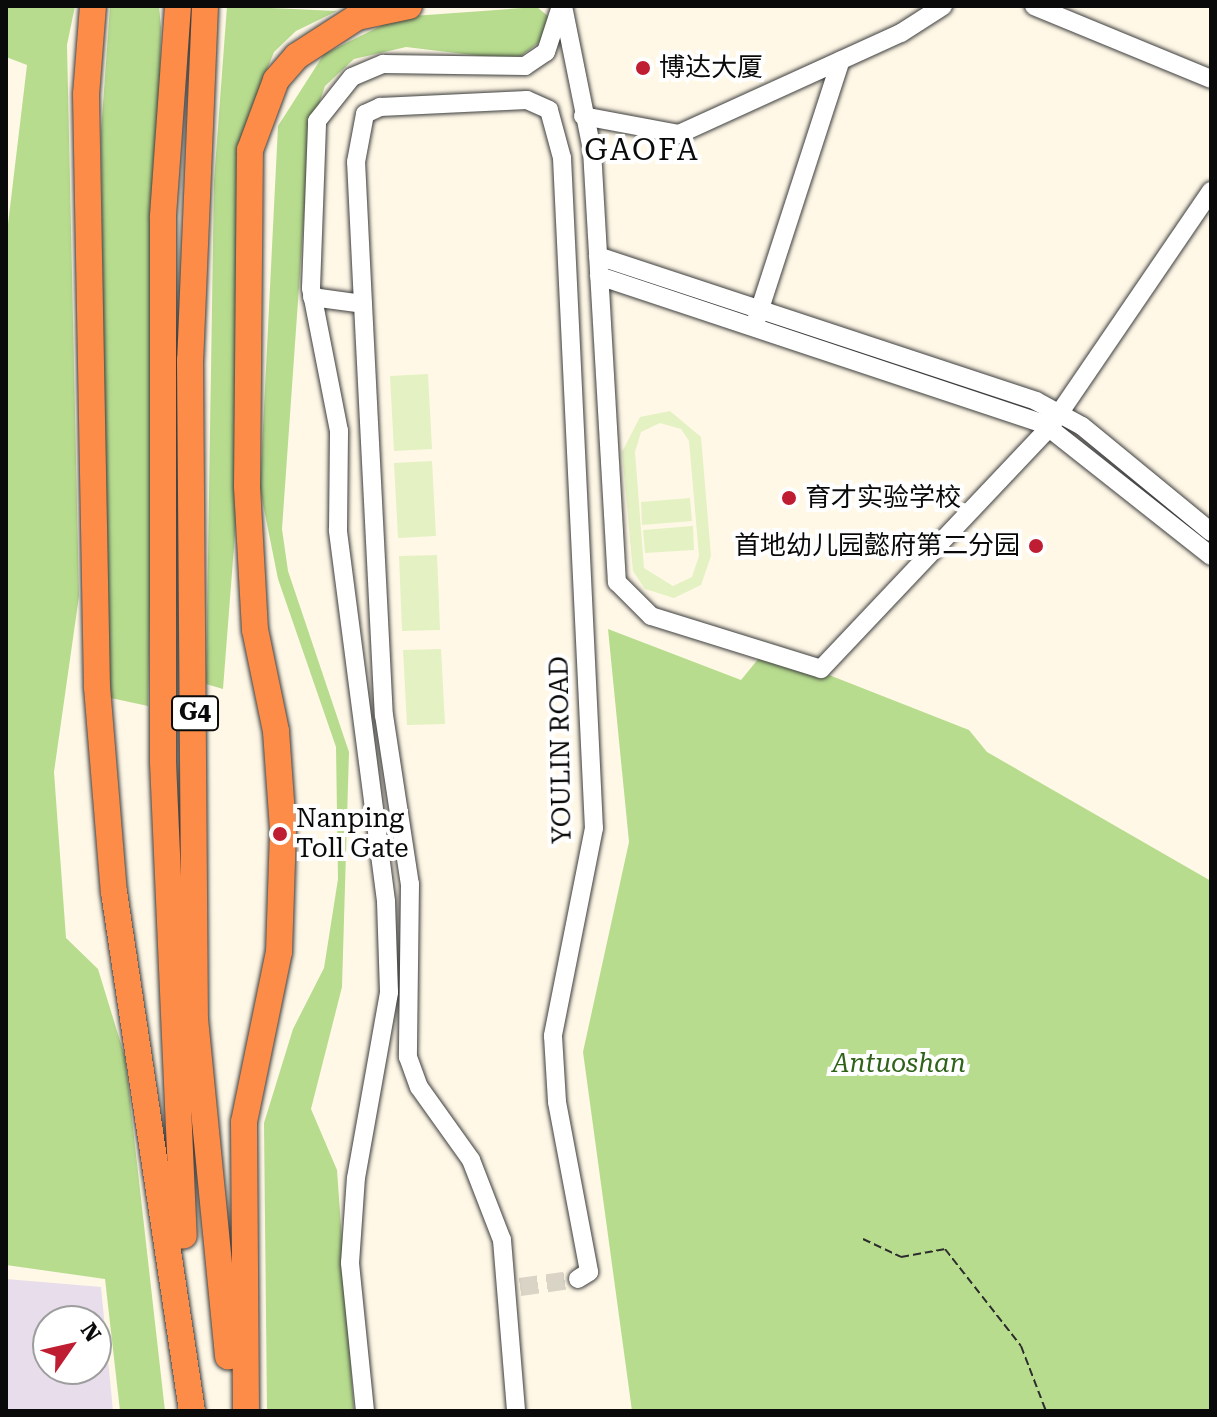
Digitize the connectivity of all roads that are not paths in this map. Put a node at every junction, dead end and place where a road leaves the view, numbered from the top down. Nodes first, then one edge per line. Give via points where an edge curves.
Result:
1 (93, 6) edge
2 (409, 6) edge
3 (562, 6) edge
4 (943, 6) edge
5 (1034, 6) edge
6 (205, 10) edge
7 (178, 11) edge
8 (841, 60) junction
9 (1211, 79) edge
10 (583, 116) junction
11 (1211, 191) edge
12 (598, 256) junction
13 (599, 276) junction
14 (312, 297) junction
15 (363, 304) junction
16 (757, 318) junction
17 (1056, 420) junction
18 (1211, 532) edge
19 (1211, 556) edge
20 (584, 1276) dead end
21 (195, 1411) edge
22 (235, 1411) edge
23 (246, 1411) edge
24 (365, 1411) edge
25 (516, 1411) edge

1 - 21 highway via 86,94 97,687 114,892
2 - 23 highway via 357,17 297,56 260,116 247,196 247,486 255,630 276,731 283,829 279,952 244,1122
3 - 10 street
3 - 14 street via 546,52 525,66 383,64 333,94 317,121
4 - 8 street
5 - 9 street
6 - 22 highway, G4 via 190,360 195,1019
7 - 21 highway, G4 via 163,217 163,762 169,998
8 - 10 street via 679,134
8 - 16 street
10 - 12 street
11 - 17 street
12 - 13 street
12 - 16 street
13 - 16 street
13 - 17 street via 617,582 651,616 821,669
14 - 15 street
14 - 24 street via 339,431 338,530 386,901 389,992 356,1178 350,1263
15 - 20 street, YOULIN ROAD via 357,149 359,124 371,110 527,100 554,118 562,158 594,828 553,1050
15 - 25 street, YOULIN ROAD via 373,350 384,715 410,884 408,1057 479,1175 502,1240 514,1287
16 - 17 street
17 - 18 street
17 - 19 street

